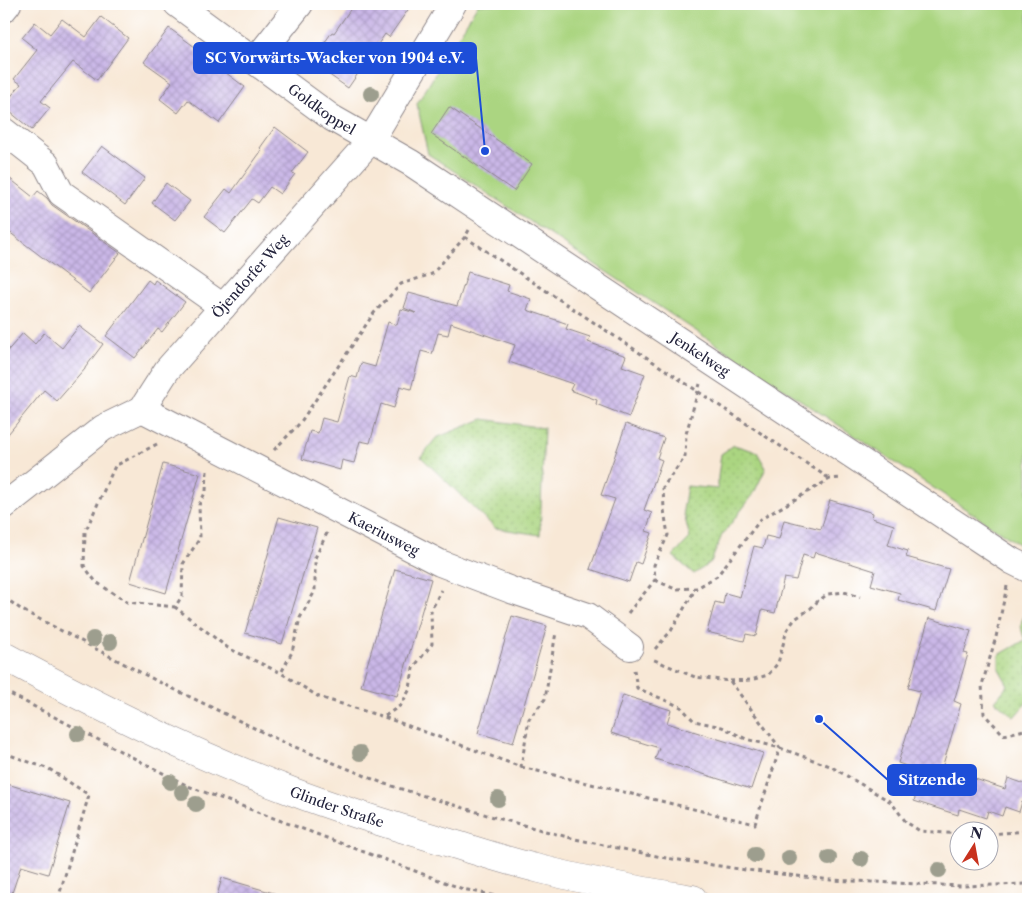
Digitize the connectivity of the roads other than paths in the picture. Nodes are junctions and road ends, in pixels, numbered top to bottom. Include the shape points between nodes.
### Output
1 (8, 4) edge
2 (177, 4) edge
3 (300, 4) edge
4 (453, 4) edge
5 (4, 9) edge
6 (255, 61) junction
7 (4, 131) edge
8 (372, 140) junction
9 (223, 307) junction
10 (142, 409) junction
11 (4, 506) edge
12 (1020, 565) edge
13 (629, 646) road end
14 (4, 656) edge
15 (693, 899) edge

1 - 5 street
2 - 6 street, Goldkoppel
3 - 6 street
4 - 8 street, Öjendorfer Weg
6 - 8 street, Goldkoppel via 332,118
7 - 9 street via 46,164 61,193
8 - 9 street, Öjendorfer Weg
8 - 12 street, Jenkelweg
9 - 10 street, Öjendorfer Weg via 167,370
10 - 11 street via 103,428
10 - 13 street, Kaeriusweg via 440,563 588,616
14 - 15 main road, Glinder Straße via 168,739 291,791 540,869

